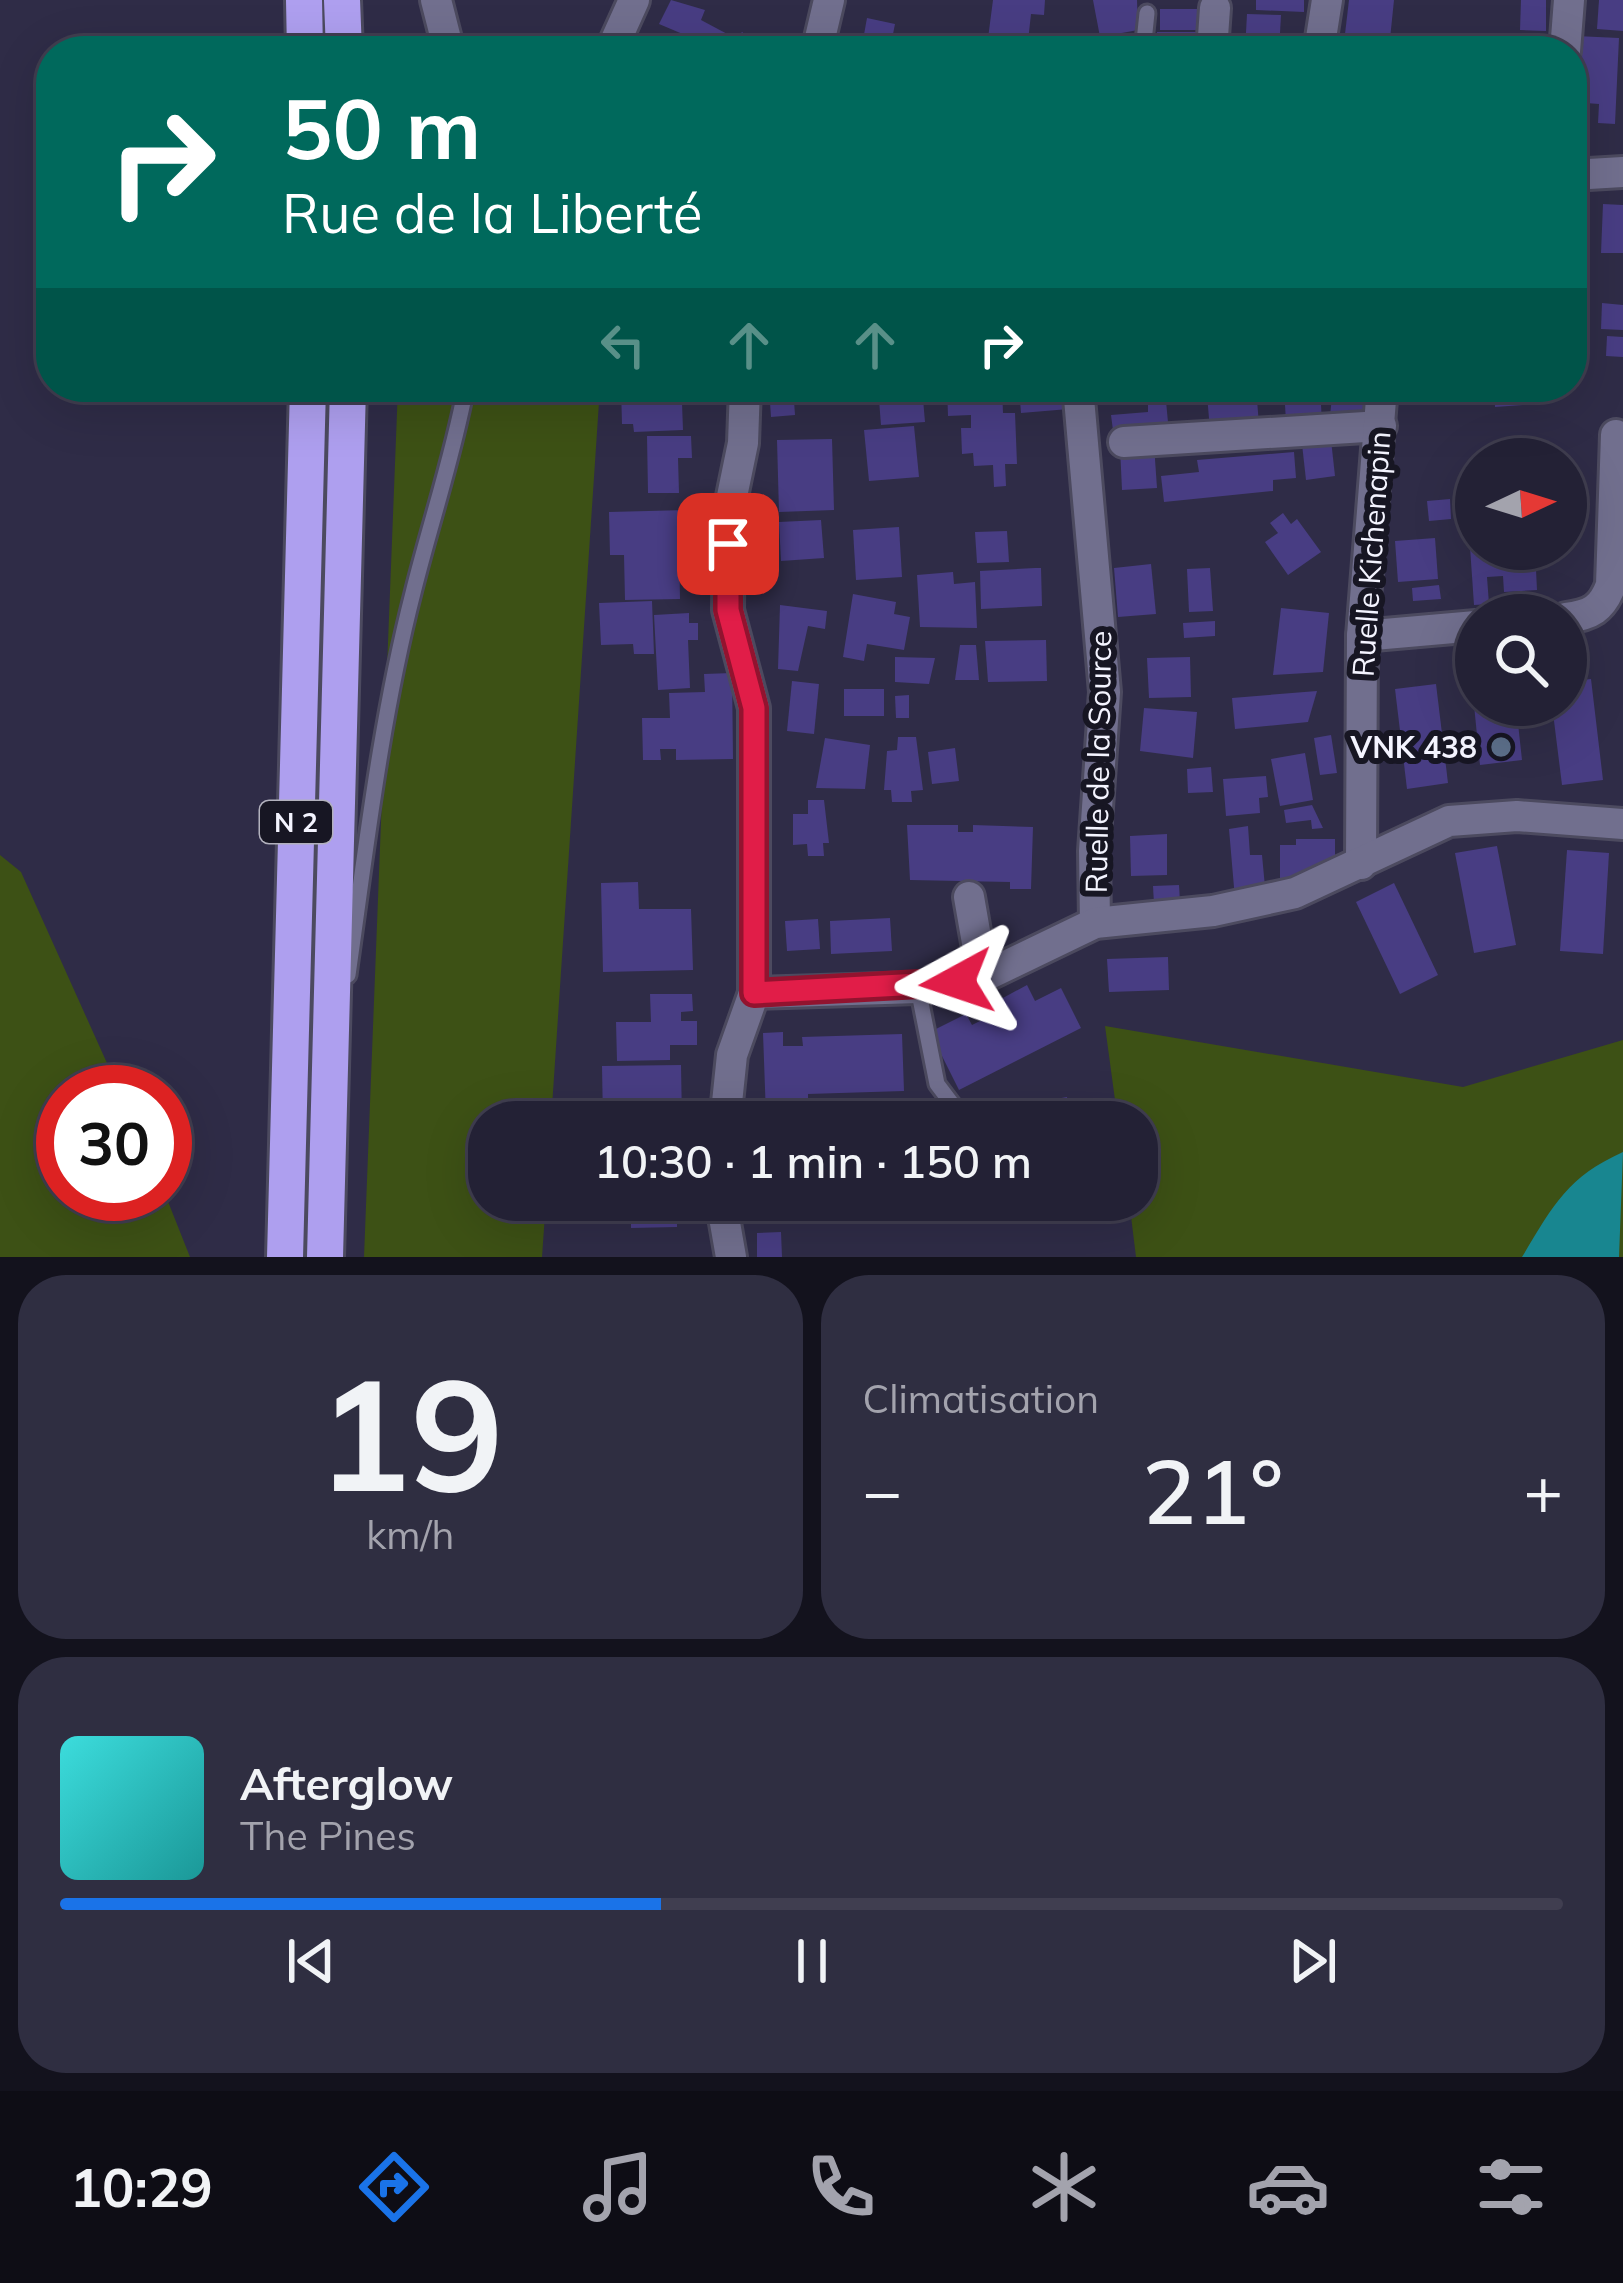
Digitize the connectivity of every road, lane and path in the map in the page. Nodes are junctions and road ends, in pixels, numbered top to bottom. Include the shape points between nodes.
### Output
1 (304, 0) edge
2 (342, 0) edge
3 (436, 0) edge
4 (634, 0) edge
5 (829, 0) edge
6 (1327, 0) edge
7 (1569, 0) edge
8 (1215, 8) dead end
9 (1147, 13) dead end
10 (305, 36) edge
11 (343, 36) edge
12 (445, 36) edge
13 (618, 36) edge
14 (821, 36) edge
15 (1145, 36) edge
16 (1213, 36) edge
17 (1321, 36) edge
18 (1566, 36) edge
19 (1623, 172) edge
20 (1587, 174) edge
21 (308, 402) edge
22 (348, 402) edge
23 (463, 402) edge
24 (744, 402) edge
25 (1079, 402) edge
26 (1382, 402) edge
27 (1381, 426) junction
28 (1616, 435) dead end
29 (1124, 442) dead end
30 (1587, 616) edge
31 (1455, 628) edge
32 (1362, 636) junction
33 (1623, 824) edge
34 (1361, 865) junction
35 (969, 897) dead end
36 (1096, 923) junction
37 (983, 976) junction
38 (917, 988) junction
39 (754, 993) junction
40 (727, 1101) edge
41 (949, 1101) edge
42 (331, 1103) junction
43 (725, 1221) edge
44 (285, 1257) edge
45 (325, 1257) edge
46 (731, 1257) edge

1 - 10 highway
2 - 11 highway
3 - 12 street
4 - 13 street
5 - 14 street
6 - 17 street
7 - 18 street
8 - 16 street
9 - 15 lane
19 - 20 street
21 - 44 highway, N 2
22 - 42 highway, N 2
23 - 42 lane via 384,734
24 - 39 street via 729,512 728,610 754,708
25 - 36 street, Ruelle de la Source via 1105,692
26 - 27 street, Ruelle Kichenapin
27 - 29 street
27 - 32 street, Ruelle Kichenapin
28 - 30 street via 1611,585 1604,604
31 - 32 street
32 - 34 street, Ruelle Kichenapin
33 - 34 street via 1517,816 1449,821
34 - 36 street via 1253,904
35 - 37 street
36 - 37 street
37 - 38 street
38 - 39 street
38 - 41 lane via 937,1084
39 - 40 street via 732,1055
42 - 45 highway, N 2
43 - 46 street

